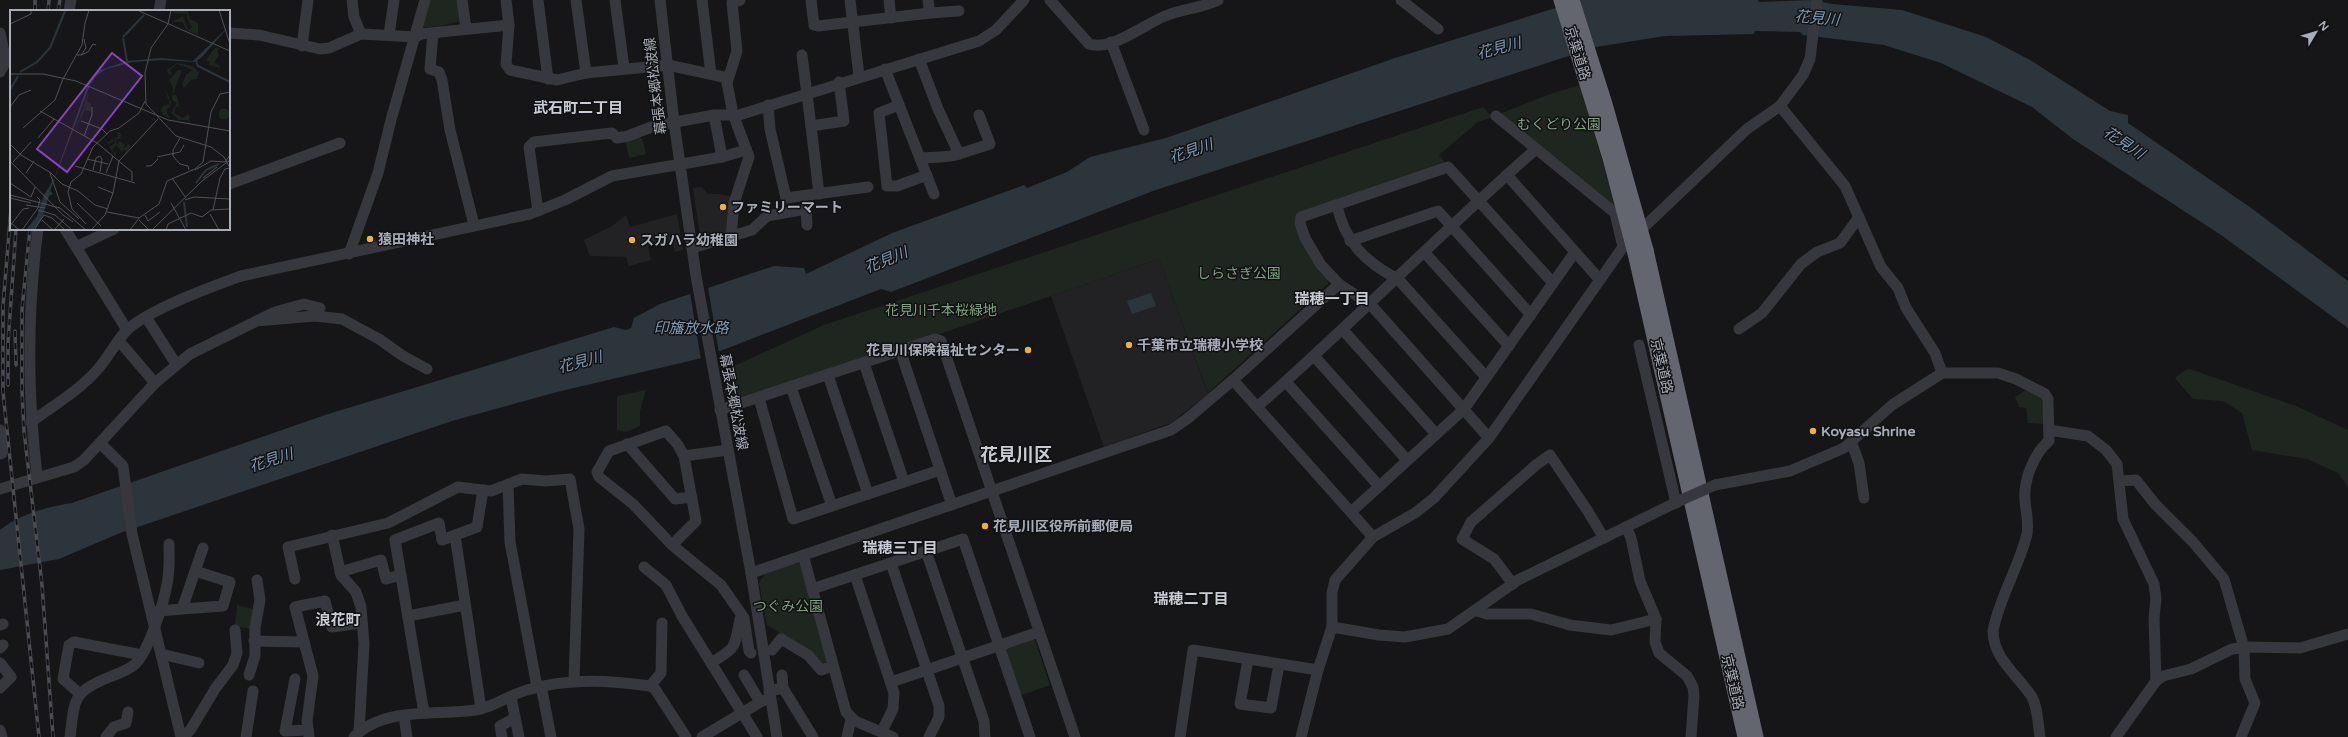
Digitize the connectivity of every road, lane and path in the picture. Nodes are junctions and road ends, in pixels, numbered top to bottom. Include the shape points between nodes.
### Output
1 (71, 0) edge
2 (161, 0) edge
3 (308, 0) edge
4 (352, 0) edge
5 (394, 0) edge
6 (425, 0) edge
7 (462, 0) edge
8 (506, 0) edge
9 (538, 0) edge
10 (576, 0) edge
11 (615, 0) edge
12 (660, 0) edge
13 (702, 0) edge
14 (740, 0) edge
15 (811, 0) edge
16 (850, 0) edge
17 (889, 0) edge
18 (928, 0) edge
19 (1024, 0) edge
20 (1050, 0) edge
21 (1218, 0) edge
22 (1401, 0) edge
23 (1561, 0) edge
24 (1572, 0) edge
25 (1817, 0) edge
26 (954, 9) dead end
27 (69, 10) edge
28 (159, 10) edge
29 (930, 13) junction
30 (891, 18) junction
31 (852, 22) junction
32 (509, 25) junction
33 (466, 28) junction
34 (1438, 29) dead end
35 (433, 32) junction
36 (0, 33) edge
37 (230, 33) edge
38 (361, 34) junction
39 (389, 35) junction
40 (416, 37) junction
41 (1111, 42) junction
42 (302, 46) junction
43 (799, 54) dead end
44 (919, 59) junction
45 (668, 65) junction
46 (624, 68) junction
47 (885, 69) junction
48 (0, 72) edge
49 (586, 73) junction
50 (711, 74) junction
51 (859, 76) junction
52 (728, 78) junction
53 (548, 79) junction
54 (839, 82) junction
55 (806, 92) junction
56 (768, 105) junction
57 (899, 105) junction
58 (1780, 106) junction
59 (733, 114) junction
60 (714, 115) junction
61 (979, 115) dead end
62 (1496, 116) dead end
63 (674, 122) junction
64 (811, 126) junction
65 (1144, 130) dead end
66 (340, 143) dead end
67 (1536, 149) junction
68 (746, 150) junction
69 (959, 154) junction
70 (722, 157) junction
71 (920, 158) junction
72 (680, 163) junction
73 (927, 175) junction
74 (1507, 175) junction
75 (230, 184) edge
76 (868, 187) dead end
77 (819, 194) junction
78 (934, 194) dead end
79 (786, 198) junction
80 (1479, 200) junction
81 (1337, 205) junction
82 (538, 211) junction
83 (794, 211) junction
84 (1859, 217) junction
85 (474, 225) junction
86 (807, 225) dead end
87 (1452, 226) junction
88 (38, 230) edge
89 (66, 230) edge
90 (112, 230) edge
91 (731, 237) junction
92 (1350, 241) junction
93 (76, 247) junction
94 (692, 248) junction
95 (1635, 250) junction
96 (1575, 252) junction
97 (1425, 253) junction
98 (349, 254) junction
99 (1398, 279) junction
100 (1600, 280) junction
101 (1339, 284) junction
102 (1553, 284) junction
103 (1371, 304) junction
104 (1531, 315) junction
105 (146, 317) junction
106 (1739, 329) dead end
107 (127, 330) junction
108 (1343, 330) junction
109 (119, 341) junction
110 (1639, 345) dead end
111 (1509, 346) junction
112 (900, 350) junction
113 (1314, 356) junction
114 (864, 363) junction
115 (176, 364) junction
116 (427, 369) dead end
117 (1942, 373) junction
118 (828, 375) junction
119 (1486, 377) junction
120 (1233, 380) junction
121 (1286, 382) junction
122 (155, 383) junction
123 (791, 387) junction
124 (760, 398) junction
125 (1257, 406) junction
126 (1464, 409) junction
127 (720, 410) junction
128 (31, 422) junction
129 (0, 430) edge
130 (2049, 430) junction
131 (1436, 434) junction
132 (1489, 438) junction
133 (100, 443) junction
134 (627, 444) junction
135 (1852, 444) junction
136 (728, 450) junction
137 (0, 454) edge
138 (684, 456) junction
139 (1407, 460) junction
140 (940, 470) junction
141 (36, 475) dead end
142 (2120, 481) junction
143 (904, 482) junction
144 (508, 484) junction
145 (1379, 486) junction
146 (0, 488) edge
147 (483, 490) junction
148 (992, 492) junction
149 (868, 494) junction
150 (692, 497) junction
151 (1864, 498) dead end
152 (1677, 502) junction
153 (952, 505) junction
154 (832, 506) junction
155 (1351, 512) junction
156 (1626, 527) junction
157 (332, 535) junction
158 (455, 535) junction
159 (1373, 537) junction
160 (1604, 538) junction
161 (169, 544) dead end
162 (672, 545) junction
163 (204, 548) dead end
164 (926, 551) junction
165 (803, 555) junction
166 (891, 563) junction
167 (644, 566) dead end
168 (195, 571) junction
169 (340, 572) junction
170 (751, 573) junction
171 (401, 575) junction
172 (855, 575) junction
173 (295, 579) dead end
174 (257, 580) dead end
175 (1513, 584) junction
176 (812, 589) junction
177 (465, 605) junction
178 (182, 609) junction
179 (160, 611) junction
180 (1477, 611) junction
181 (741, 615) junction
182 (408, 616) junction
183 (1656, 619) junction
184 (362, 623) junction
185 (662, 623) dead end
186 (1332, 627) junction
187 (153, 628) junction
188 (235, 630) dead end
189 (1039, 632) junction
190 (2348, 634) edge
191 (254, 641) junction
192 (303, 642) junction
193 (998, 645) junction
194 (2244, 648) junction
195 (772, 650) dead end
196 (751, 653) dead end
197 (161, 654) junction
198 (142, 655) junction
199 (963, 657) junction
200 (1248, 660) junction
201 (0, 663) edge
202 (199, 663) dead end
203 (711, 663) junction
204 (1279, 665) junction
205 (833, 666) junction
206 (928, 670) junction
207 (1318, 670) junction
208 (249, 675) dead end
209 (744, 675) dead end
210 (782, 676) dead end
211 (295, 679) dead end
212 (574, 681) junction
213 (2156, 681) junction
214 (891, 682) junction
215 (650, 686) junction
216 (539, 687) junction
217 (0, 688) edge
218 (783, 688) junction
219 (253, 691) dead end
220 (80, 694) junction
221 (770, 694) junction
222 (511, 697) junction
223 (760, 702) junction
224 (481, 709) junction
225 (128, 712) dead end
226 (424, 713) junction
227 (742, 713) junction
228 (404, 716) junction
229 (851, 719) junction
230 (517, 728) edge
231 (0, 730) edge
232 (882, 731) junction
233 (308, 734) edge
234 (356, 734) edge
235 (2, 737) edge
236 (70, 737) edge
237 (106, 737) edge
238 (182, 737) edge
239 (246, 737) edge
240 (407, 737) edge
241 (502, 737) edge
242 (550, 737) edge
243 (686, 737) edge
244 (702, 737) edge
245 (757, 737) edge
246 (777, 737) edge
247 (813, 737) edge
248 (847, 737) edge
249 (894, 737) edge
250 (929, 737) edge
251 (985, 737) edge
252 (1030, 737) edge
253 (1075, 737) edge
254 (1180, 737) edge
255 (1301, 737) edge
256 (1690, 737) edge
257 (1745, 737) edge
258 (1756, 737) edge
259 (2040, 737) edge
260 (2116, 737) edge
261 (2241, 737) edge

1 - 27 street
2 - 28 street
3 - 42 street
4 - 38 street via 354,17
5 - 39 street
6 - 40 street
7 - 33 street
8 - 32 street
9 - 53 street
10 - 49 street
11 - 46 street
12 - 45 street, 幕張本郷松波線
13 - 50 street
14 - 52 street via 732,3 737,51
15 - 31 street via 814,25
16 - 31 street
17 - 30 street
18 - 29 street
19 - 44 street via 988,36
20 - 41 street via 1089,44 1096,46
21 - 41 street via 1163,17
22 - 34 street
23 - 95 highway, 京葉道路, bridge via 1604,136
24 - 95 highway, 京葉道路, bridge via 1607,111
25 - 58 street via 1810,59
26 - 29 street
29 - 30 street
30 - 31 street
31 - 51 street
32 - 33 street
32 - 53 street via 507,68
33 - 35 street
35 - 40 street
35 - 85 street via 430,69 439,72 442,80 450,130
36 - 48 street via 6,61
37 - 42 street via 259,35
38 - 39 street
38 - 42 street via 329,48
39 - 40 street
40 - 98 street via 378,174
41 - 65 street
43 - 55 street
44 - 47 street
44 - 69 street
45 - 46 street
45 - 50 street
45 - 63 street, 幕張本郷松波線
46 - 49 street
47 - 51 street
47 - 57 street
49 - 53 street via 562,80
50 - 52 street
51 - 54 street
52 - 59 street
54 - 55 street
54 - 64 street via 844,121
55 - 56 street
55 - 64 street
56 - 59 street via 738,115
56 - 79 street via 770,129
57 - 71 street
57 - 73 street via 879,113 887,186 897,186
58 - 84 street via 1846,186
58 - 95 street via 1747,129
59 - 60 street
59 - 68 street
60 - 63 street
60 - 70 street
61 - 69 street via 990,144 969,153
62 - 67 street
63 - 72 street, 幕張本郷松波線
63 - 82 street via 617,138 612,133 534,142 529,147
64 - 77 street
66 - 75 street
67 - 74 street
67 - 95 street via 1615,213
68 - 70 street
68 - 91 street via 749,157 734,203
69 - 71 street via 946,158
70 - 72 street
71 - 73 street
72 - 82 street via 612,176
72 - 94 street, 幕張本郷松波線
73 - 78 street
74 - 80 street
74 - 96 street
76 - 77 street
77 - 79 street
79 - 83 street
80 - 81 street via 1448,167
80 - 87 street
80 - 102 street
81 - 92 street via 1339,217
81 - 101 street via 1302,217 1300,223 1313,253
82 - 85 street
83 - 86 street via 806,209
83 - 91 street via 767,216 752,230
84 - 106 street via 1840,243 1817,252 1801,264 1762,313
84 - 117 street via 1881,267 1898,288 1906,308 1935,353
85 - 98 street
87 - 92 street via 1438,211
87 - 97 street
87 - 104 street
88 - 128 street via 29,311
89 - 93 street
90 - 93 street
91 - 94 street
92 - 99 street via 1367,260
93 - 107 street
94 - 127 street, 幕張本郷松波線
95 - 100 street
95 - 257 highway, 京葉道路
95 - 258 highway, 京葉道路
96 - 100 street
96 - 102 street
97 - 99 street
97 - 111 street
98 - 105 street via 241,276
99 - 103 street
99 - 119 street
100 - 132 street
101 - 103 street
101 - 120 street
102 - 104 street
103 - 108 street
103 - 126 street
104 - 111 street
105 - 107 street
105 - 115 street
107 - 109 street
108 - 113 street
108 - 131 street
109 - 122 street
109 - 128 street via 87,382
110 - 152 street
111 - 119 street
112 - 114 street
112 - 140 street
112 - 148 street via 935,339 942,344
113 - 121 street
113 - 139 street
114 - 118 street
114 - 143 street
115 - 116 street via 190,354 256,320 304,304 320,308 315,316 342,319
115 - 122 street
117 - 130 street via 1998,373 2045,394 2048,399
117 - 135 street via 1892,405
118 - 123 street
118 - 149 street
119 - 126 street
120 - 125 street
120 - 148 street via 1187,420 1171,430
121 - 125 street
121 - 145 street
122 - 133 street
123 - 124 street
123 - 154 street
124 - 127 street
124 - 154 street via 793,519
125 - 155 street
126 - 131 street
126 - 132 street
127 - 136 street, 幕張本郷松波線
128 - 141 street
129 - 137 street
130 - 142 street via 2088,436 2106,450 2117,464
130 - 259 street via 2049,441 2041,447 2030,469 2024,500 2028,514 2026,535 1993,631 1993,638 2004,664 2032,698
131 - 139 street
132 - 159 street via 1434,498 1415,513
133 - 146 street via 74,467
133 - 187 street via 121,463 126,477 132,534
134 - 138 street via 666,431
134 - 150 street via 675,499
134 - 162 street via 608,451 597,472 599,477 633,504
135 - 151 street via 1859,463
135 - 152 street, bridge via 1790,471 1715,485
136 - 138 street
136 - 170 street, 幕張本郷松波線
138 - 150 street
139 - 145 street
140 - 143 street
140 - 153 street
142 - 194 street via 2136,480 2224,579
142 - 213 street via 2123,519 2154,584
143 - 149 street
144 - 147 street via 491,491
144 - 212 street via 522,479 570,479 579,529
144 - 216 street via 510,542
145 - 155 street
147 - 157 street via 458,487 388,523
147 - 158 street via 477,527
148 - 153 street
148 - 189 street
149 - 154 street
150 - 162 street via 696,521
152 - 156 street
153 - 165 street
155 - 159 street
156 - 160 street
156 - 183 street via 1631,538 1640,581
157 - 169 street
157 - 173 street via 288,547
158 - 171 street via 442,540 439,523 395,540
158 - 177 street
159 - 186 street via 1335,580 1332,593
160 - 175 street
160 - 175 street via 1550,455 1471,522 1462,539 1494,559
161 - 179 street via 168,583
162 - 181 street via 721,585
163 - 168 street
164 - 166 street
164 - 193 street via 963,539
164 - 199 street
165 - 170 street
165 - 176 street
166 - 172 street
166 - 206 street
167 - 203 street via 666,585
168 - 178 street
168 - 178 street via 230,582 223,606
169 - 171 street via 381,560 386,579
169 - 184 street via 359,598
170 - 221 street, 幕張本郷松波線
171 - 182 street
172 - 176 street
172 - 214 street
174 - 191 street via 260,600
175 - 180 street
176 - 205 street
177 - 182 street
177 - 224 street
178 - 179 street
179 - 187 street
180 - 183 street via 1487,614 1531,614 1570,625 1611,630
180 - 186 street via 1448,629 1405,637
181 - 196 street via 744,618
181 - 203 street via 738,639 733,649
182 - 226 street
183 - 256 street via 1654,637 1659,653 1687,676 1693,688
184 - 192 street via 332,627 325,601 295,607
184 - 234 street via 364,644
185 - 215 street via 661,673
186 - 207 street
187 - 197 street
187 - 198 street
188 - 238 street via 237,654 233,666 215,689 192,729
189 - 193 street
189 - 253 street
190 - 194 street via 2300,648
191 - 192 street
191 - 208 street via 255,656
192 - 233 street via 313,676
193 - 199 street
193 - 252 street
194 - 213 street via 2232,649 2191,669 2163,676
194 - 261 street via 2245,679 2255,703
195 - 205 street via 781,639 808,655 821,670
197 - 202 street
197 - 238 street
198 - 220 street via 127,670 91,684
198 - 220 street via 74,642 69,645 63,679
199 - 206 street
199 - 251 street via 984,721
200 - 204 street
200 - 204 street via 1240,704 1271,708
200 - 254 street via 1193,650
201 - 217 street via 11,677
203 - 227 street
204 - 207 street
205 - 229 street via 846,712
206 - 214 street
206 - 250 street via 939,706 939,717
207 - 255 street
209 - 223 street
210 - 218 street
211 - 233 street via 285,731
212 - 215 street
212 - 216 street
213 - 260 street
214 - 232 street via 895,700
215 - 243 street via 655,689
216 - 222 street
216 - 242 street
218 - 221 street
218 - 247 street
219 - 239 street
220 - 236 street via 74,707
221 - 223 street
221 - 246 street, 幕張本郷松波線
222 - 224 street
222 - 230 street
223 - 227 street
224 - 226 street
225 - 237 street via 126,723 114,727
226 - 228 street
227 - 244 street
227 - 245 street
228 - 234 street via 376,722
228 - 240 street
229 - 232 street
229 - 248 street
230 - 241 street via 500,726
231 - 235 street
232 - 249 street

